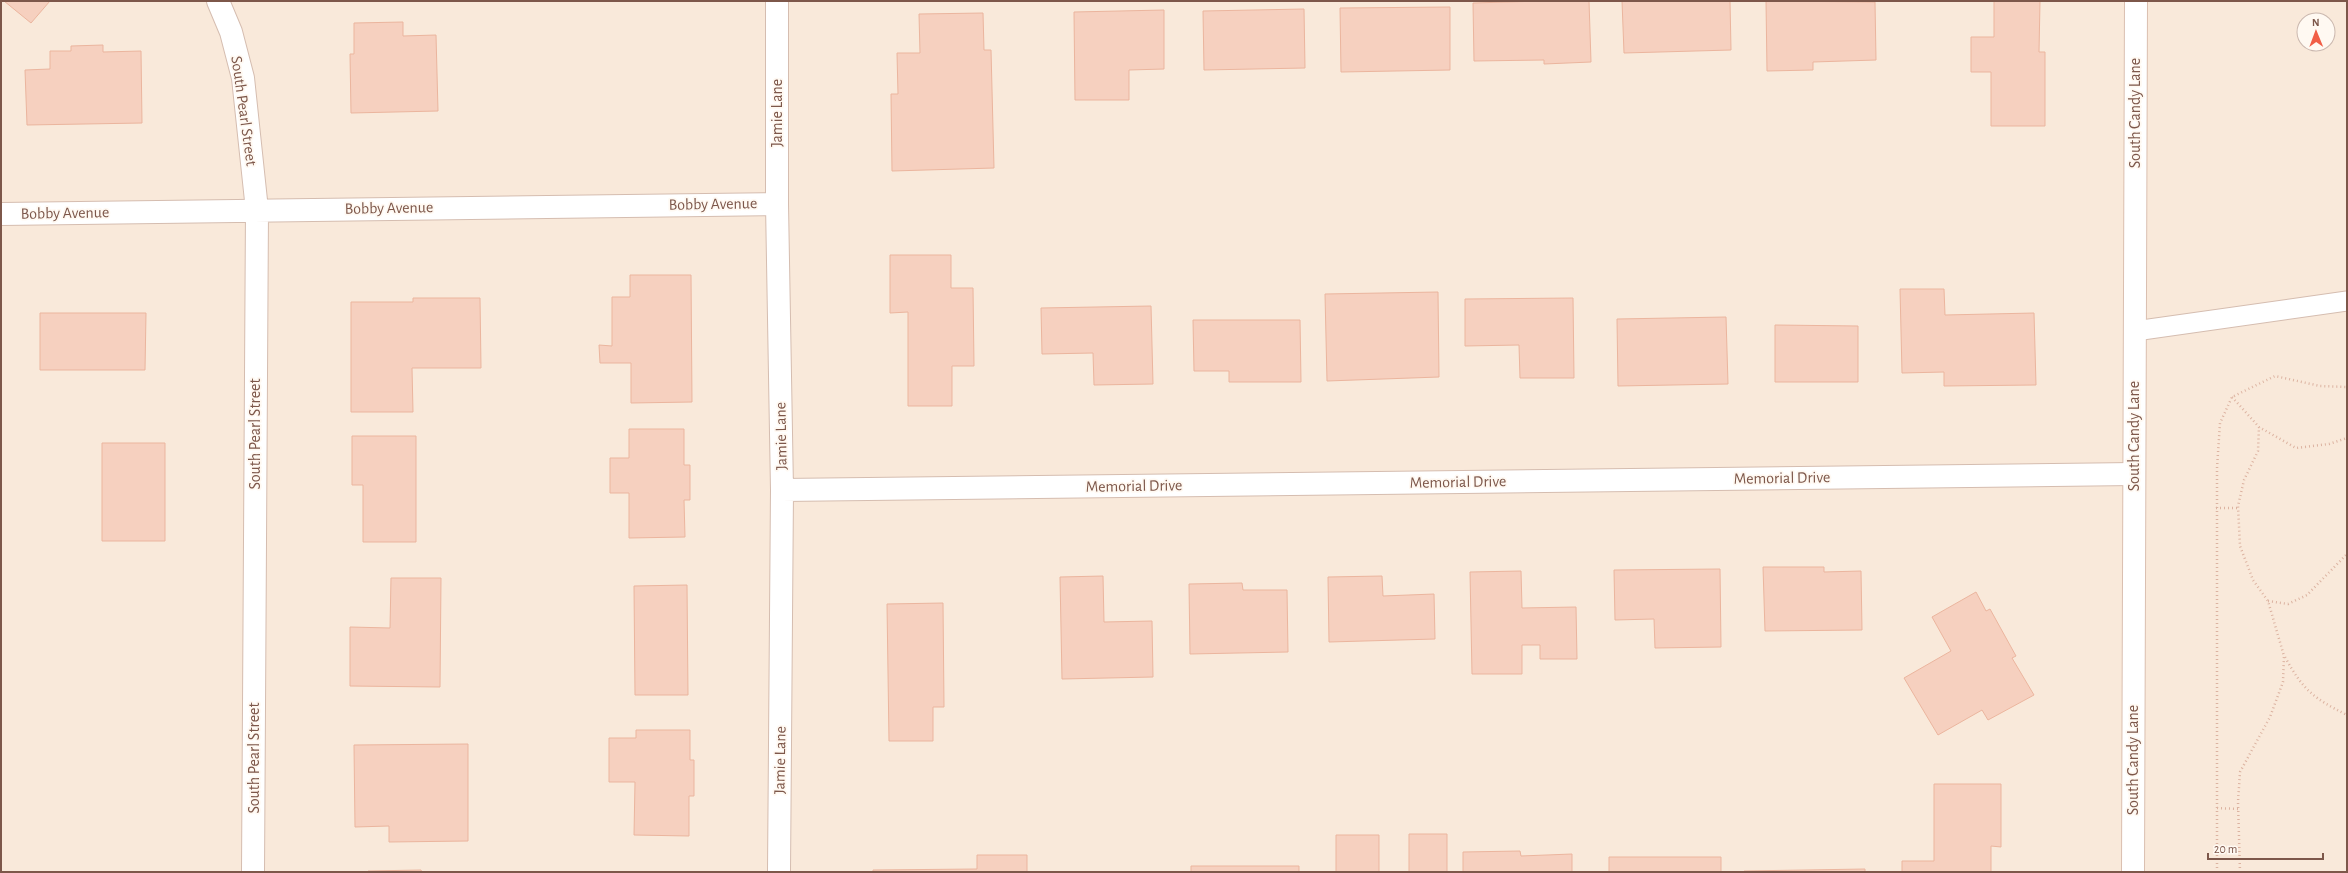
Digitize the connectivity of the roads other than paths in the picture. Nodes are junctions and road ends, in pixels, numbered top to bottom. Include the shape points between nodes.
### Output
1 (218, 1) edge
2 (777, 1) edge
3 (2136, 1) edge
4 (777, 204) junction
5 (257, 210) junction
6 (1, 214) edge
7 (2347, 301) edge
8 (2135, 331) junction
9 (2134, 474) junction
10 (782, 490) junction
11 (253, 872) edge
12 (779, 872) edge
13 (2133, 872) edge

1 - 5 street, South Pearl Street via 231,32 243,78
2 - 4 street, Jamie Lane
3 - 8 street, South Candy Lane
4 - 5 street, Bobby Avenue
4 - 10 street, Jamie Lane
5 - 6 street, Bobby Avenue
5 - 11 street, South Pearl Street
7 - 8 lane
8 - 9 street, South Candy Lane
9 - 10 street, Memorial Drive
9 - 13 street, South Candy Lane
10 - 12 street, Jamie Lane

